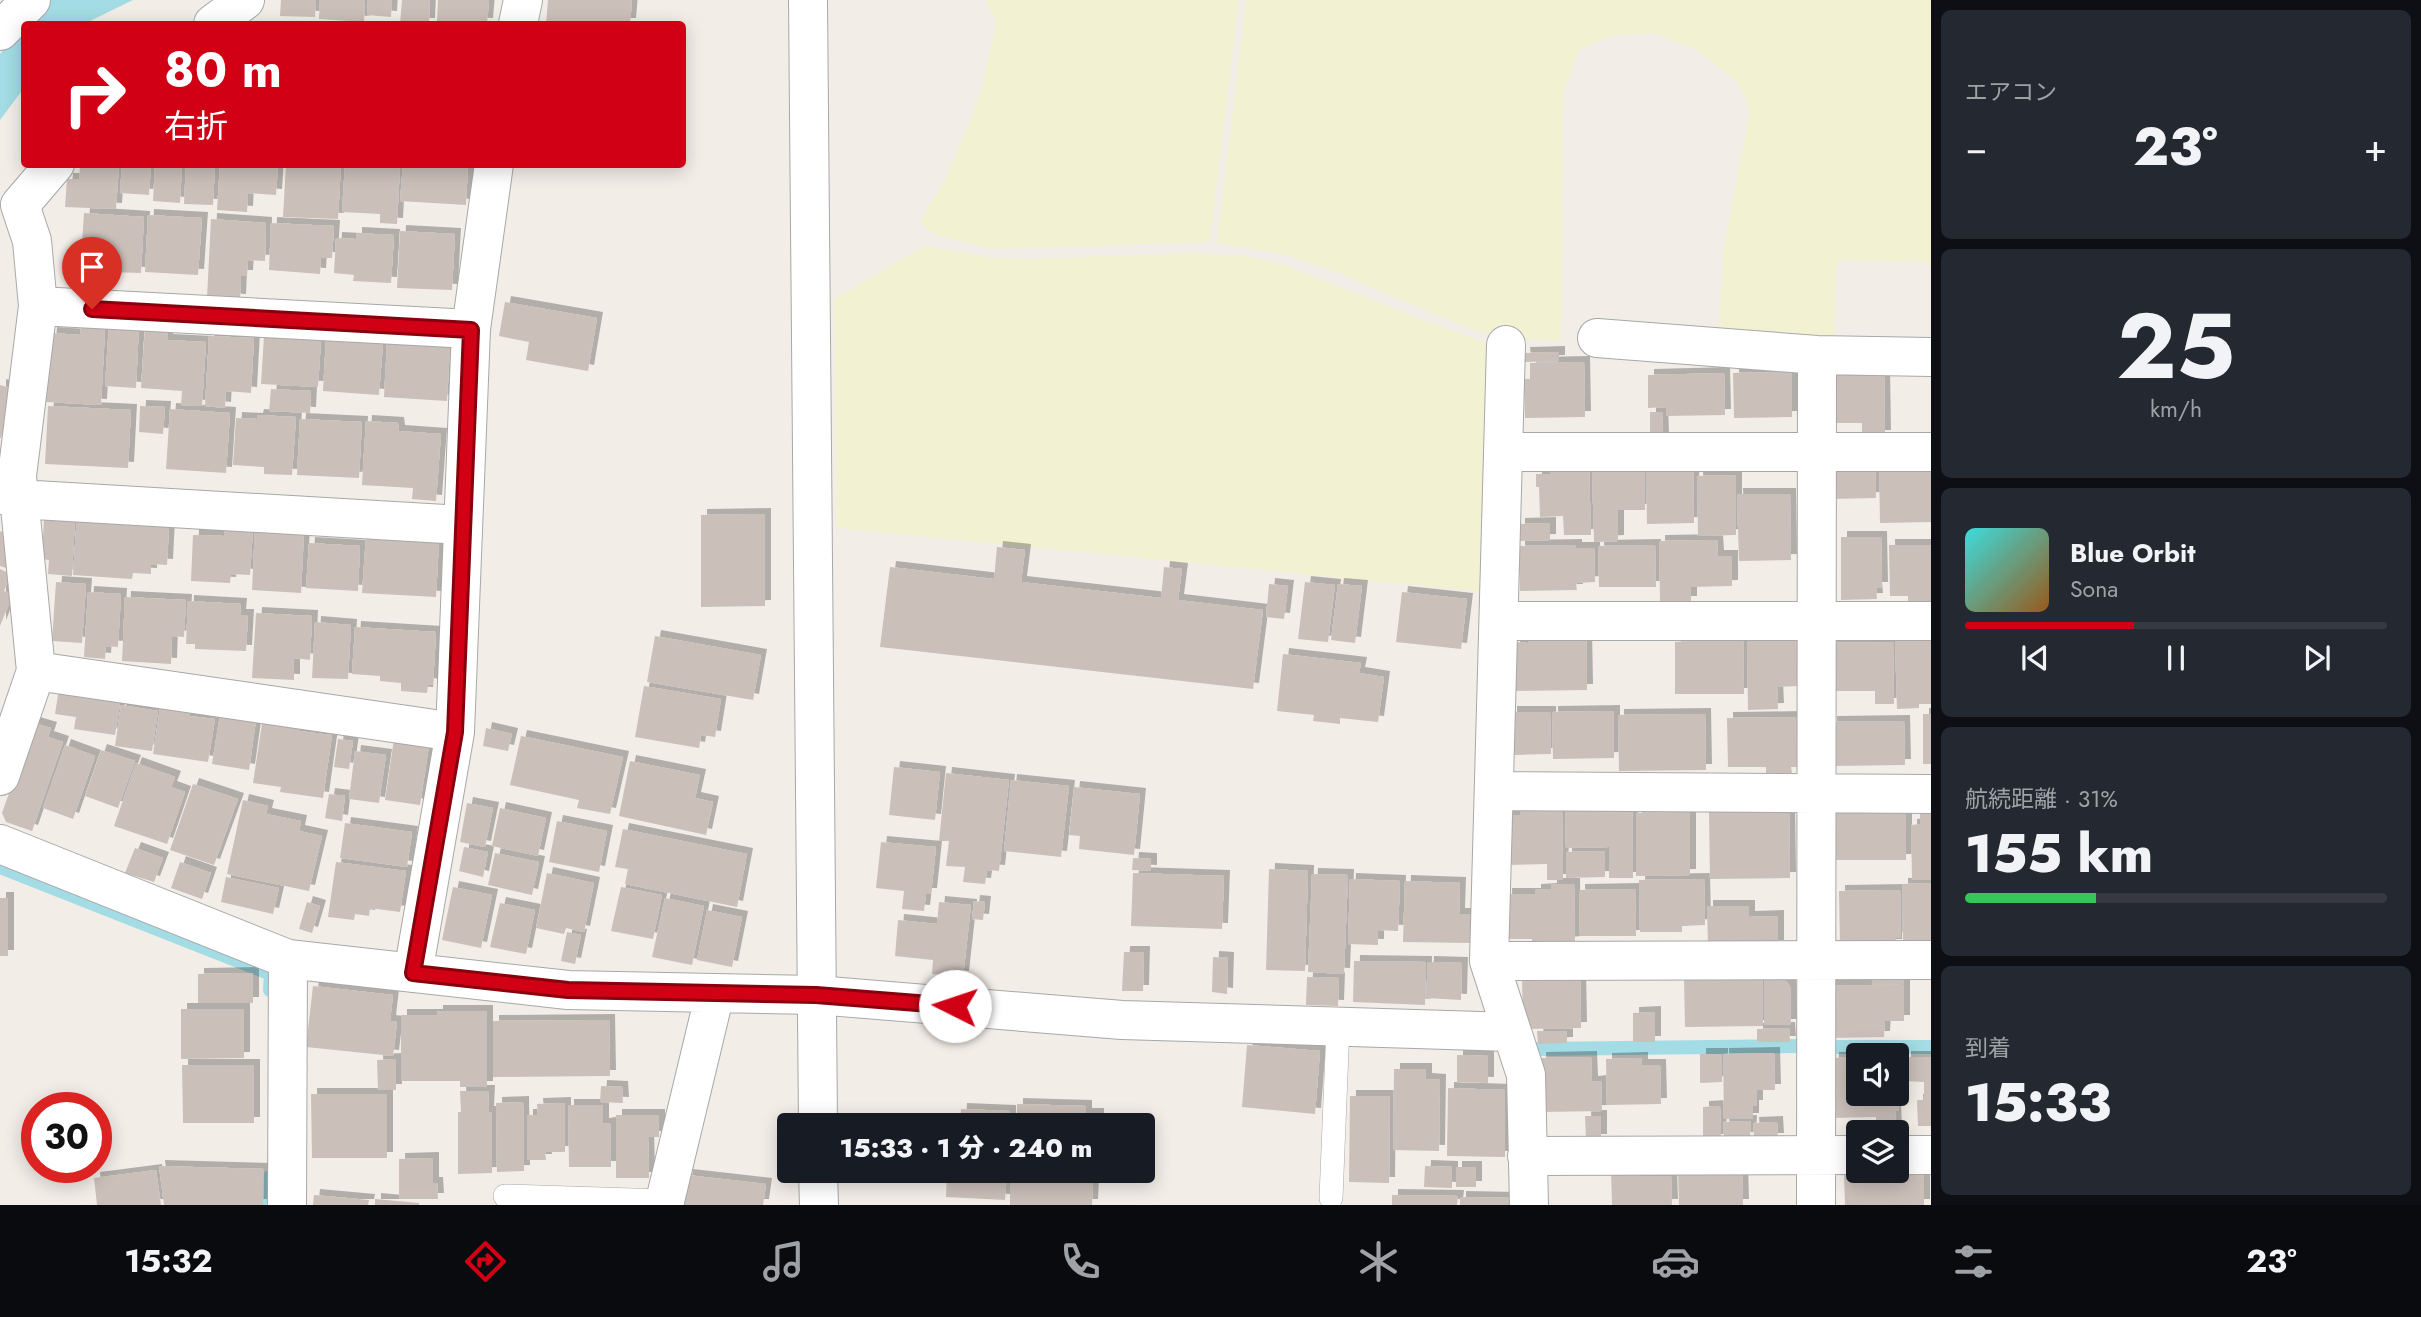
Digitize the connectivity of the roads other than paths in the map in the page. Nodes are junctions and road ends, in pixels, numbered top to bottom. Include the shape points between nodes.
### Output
1 (31, 0) edge
2 (245, 0) edge
3 (523, 0) edge
4 (808, 0) edge
5 (217, 21) edge
6 (520, 21) edge
7 (0, 31) edge
8 (52, 168) edge
9 (493, 168) edge
10 (38, 306) junction
11 (471, 330) junction
12 (1597, 338) dead end
13 (1506, 345) dead end
14 (1817, 355) junction
15 (1931, 357) edge
16 (1816, 452) junction
17 (1931, 452) edge
18 (1504, 453) junction
19 (9, 497) edge
20 (462, 525) junction
21 (1499, 621) junction
22 (1816, 621) junction
23 (1931, 621) edge
24 (36, 671) junction
25 (455, 732) junction
26 (0, 776) edge
27 (1494, 791) junction
28 (1816, 793) junction
29 (1931, 794) edge
30 (0, 844) edge
31 (288, 959) junction
32 (1816, 960) junction
33 (1931, 960) edge
34 (1489, 961) junction
35 (413, 973) junction
36 (715, 993) junction
37 (816, 995) junction
38 (1338, 1027) junction
39 (1512, 1032) junction
40 (818, 1113) edge
41 (1816, 1154) junction
42 (1846, 1155) edge
43 (1909, 1155) edge
44 (1931, 1155) edge
45 (1527, 1156) junction
46 (818, 1183) edge
47 (505, 1196) dead end
48 (1331, 1198) dead end
49 (664, 1203) edge
50 (287, 1205) edge
51 (819, 1205) edge
52 (1529, 1205) edge
53 (1816, 1205) edge

1 - 7 street
2 - 5 street
3 - 6 street
4 - 37 street
8 - 10 street via 20,205 32,241
9 - 11 street
10 - 11 street
10 - 19 street via 17,476
11 - 20 street
12 - 14 street
13 - 18 street
14 - 15 street
14 - 16 street
16 - 17 street
16 - 18 street
16 - 22 street
18 - 21 street
19 - 20 street
19 - 24 street
20 - 25 street
21 - 22 street
21 - 27 street
22 - 23 street
22 - 28 street
24 - 25 street
24 - 26 street
25 - 35 street
27 - 28 street
27 - 34 street
28 - 29 street
28 - 32 street
30 - 31 street
31 - 35 street
31 - 50 street
32 - 33 street
32 - 34 street
32 - 41 street
34 - 39 street
35 - 36 street via 568,990
36 - 37 street
36 - 49 street
37 - 38 street via 1122,1020
37 - 40 street
38 - 39 street
38 - 48 lane
39 - 45 street via 1526,1075
41 - 42 street
41 - 45 street
41 - 53 street
43 - 44 street
45 - 52 street
46 - 51 street
47 - 49 lane

